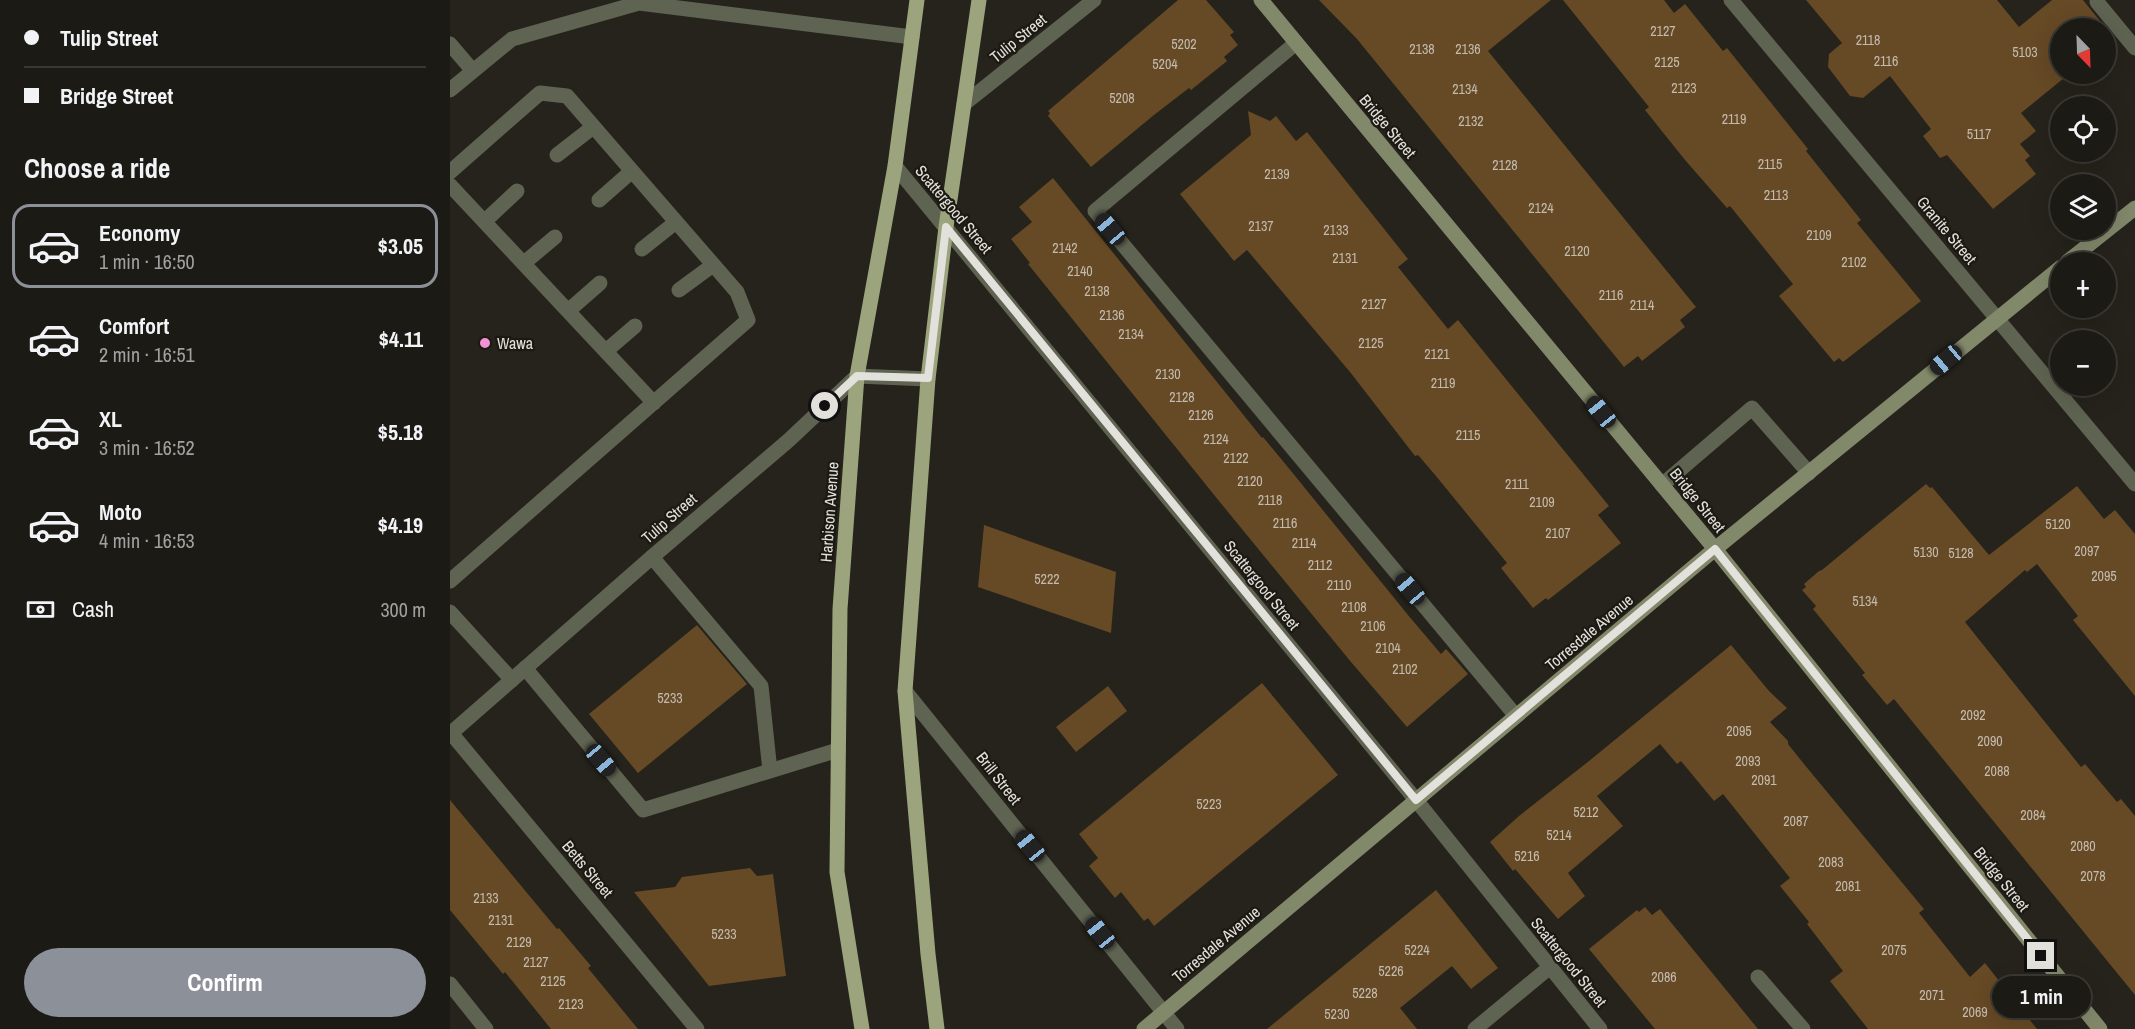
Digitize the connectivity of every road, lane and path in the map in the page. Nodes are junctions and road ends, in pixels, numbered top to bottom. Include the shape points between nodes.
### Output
1 (917, 0) edge
2 (979, 0) edge
3 (1094, 0) edge
4 (1261, 0) edge
5 (1731, 0) edge
6 (2097, 2) dead end
7 (912, 37) junction
8 (1296, 43) junction
9 (450, 44) edge
10 (2135, 48) edge
11 (473, 71) junction
12 (450, 90) edge
13 (964, 104) junction
14 (593, 127) junction
15 (557, 155) dead end
16 (895, 166) junction
17 (632, 171) junction
18 (450, 172) edge
19 (450, 184) edge
20 (517, 191) dead end
21 (599, 200) dead end
22 (2135, 208) edge
23 (485, 221) junction
24 (676, 222) junction
25 (946, 227) junction
26 (555, 237) dead end
27 (642, 249) dead end
28 (2080, 252) edge
29 (524, 263) junction
30 (713, 265) junction
31 (2050, 276) edge
32 (600, 283) dead end
33 (679, 290) dead end
34 (568, 311) junction
35 (1997, 318) junction
36 (635, 326) dead end
37 (606, 351) junction
38 (857, 376) junction
39 (928, 378) junction
40 (654, 403) junction
41 (1809, 473) junction
42 (2135, 484) edge
43 (1662, 485) junction
44 (1715, 549) junction
45 (652, 557) junction
46 (450, 581) edge
47 (450, 612) edge
48 (525, 669) junction
49 (512, 680) junction
50 (905, 691) junction
51 (1516, 716) junction
52 (451, 733) edge
53 (838, 750) junction
54 (770, 771) junction
55 (1416, 800) junction
56 (1550, 967) junction
57 (1758, 977) dead end
58 (450, 984) edge
59 (1163, 1012) junction
60 (486, 1029) edge
61 (697, 1029) edge
62 (862, 1029) edge
63 (937, 1029) edge
64 (1143, 1029) edge
65 (1177, 1029) edge
66 (1475, 1029) edge
67 (1600, 1029) edge
68 (1803, 1029) edge
69 (2100, 1029) edge

1 - 7 main road, Harbison Avenue
2 - 13 main road
3 - 13 street, Tulip Street
4 - 8 main road, Bridge Street
5 - 35 street, Granite Street
6 - 10 street
7 - 11 street via 639,3 512,39
7 - 16 main road, Harbison Avenue
8 - 43 main road, Bridge Street
8 - 51 street via 1095,211
9 - 11 street
11 - 12 street
13 - 25 main road
14 - 15 street
14 - 17 street
14 - 18 street via 567,96 540,93
16 - 25 street, Scattergood Street
16 - 38 main road, Harbison Avenue
17 - 21 street
17 - 24 street
19 - 23 street
20 - 23 street
22 - 28 main road
23 - 29 street
24 - 27 street
24 - 30 street
25 - 39 main road
25 - 55 street, Scattergood Street
26 - 29 street
29 - 34 street
30 - 33 street
30 - 40 street via 737,292 748,320
31 - 35 main road, Torresdale Avenue
32 - 34 street
34 - 37 street
35 - 41 main road, Torresdale Avenue
35 - 42 street, Granite Street
36 - 37 street
37 - 40 street
38 - 39 street
38 - 45 street, Tulip Street
38 - 53 main road, Harbison Avenue via 840,609
39 - 50 main road
40 - 46 street
41 - 43 street via 1752,408
41 - 44 main road, Torresdale Avenue
43 - 44 main road, Bridge Street
44 - 51 main road, Torresdale Avenue
44 - 69 main road, Bridge Street
45 - 48 street, Tulip Street
45 - 54 street via 761,686
47 - 49 street
48 - 49 street, Tulip Street
48 - 54 street via 643,810
49 - 52 street, Tulip Street
50 - 59 street, Brill Street
50 - 63 main road
51 - 55 main road, Torresdale Avenue
52 - 61 street, Betts Street
53 - 54 street
53 - 62 main road, Harbison Avenue via 837,872
55 - 56 street, Scattergood Street
55 - 59 main road, Torresdale Avenue
56 - 66 street
56 - 67 street, Scattergood Street
57 - 68 street
58 - 60 street
59 - 64 main road, Torresdale Avenue
59 - 65 street, Brill Street

